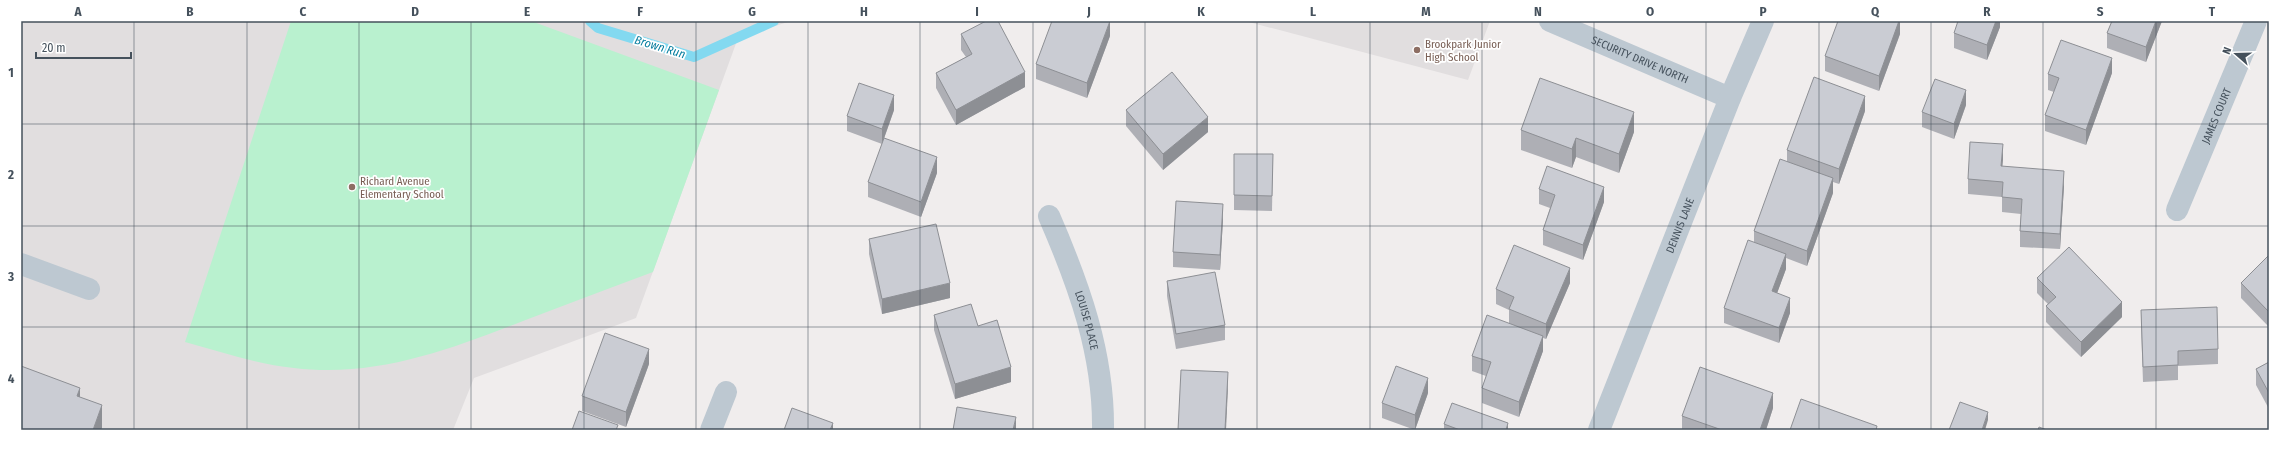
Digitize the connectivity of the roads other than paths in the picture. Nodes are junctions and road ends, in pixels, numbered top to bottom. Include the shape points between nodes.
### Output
1 (1550, 21) edge
2 (1763, 21) edge
3 (2256, 21) edge
4 (1730, 98) junction
5 (2177, 210) dead end
6 (1049, 216) dead end
7 (21, 264) edge
8 (88, 289) dead end
9 (726, 392) dead end
10 (711, 430) edge
11 (1103, 430) edge
12 (1599, 430) edge

1 - 4 street, SECURITY DRIVE NORTH
2 - 4 street, DENNIS LANE
3 - 5 street, JAMES COURT
4 - 12 street, DENNIS LANE
6 - 11 street, LOUISE PLACE via 1083,298 1097,362 1103,405
7 - 8 street
9 - 10 street

